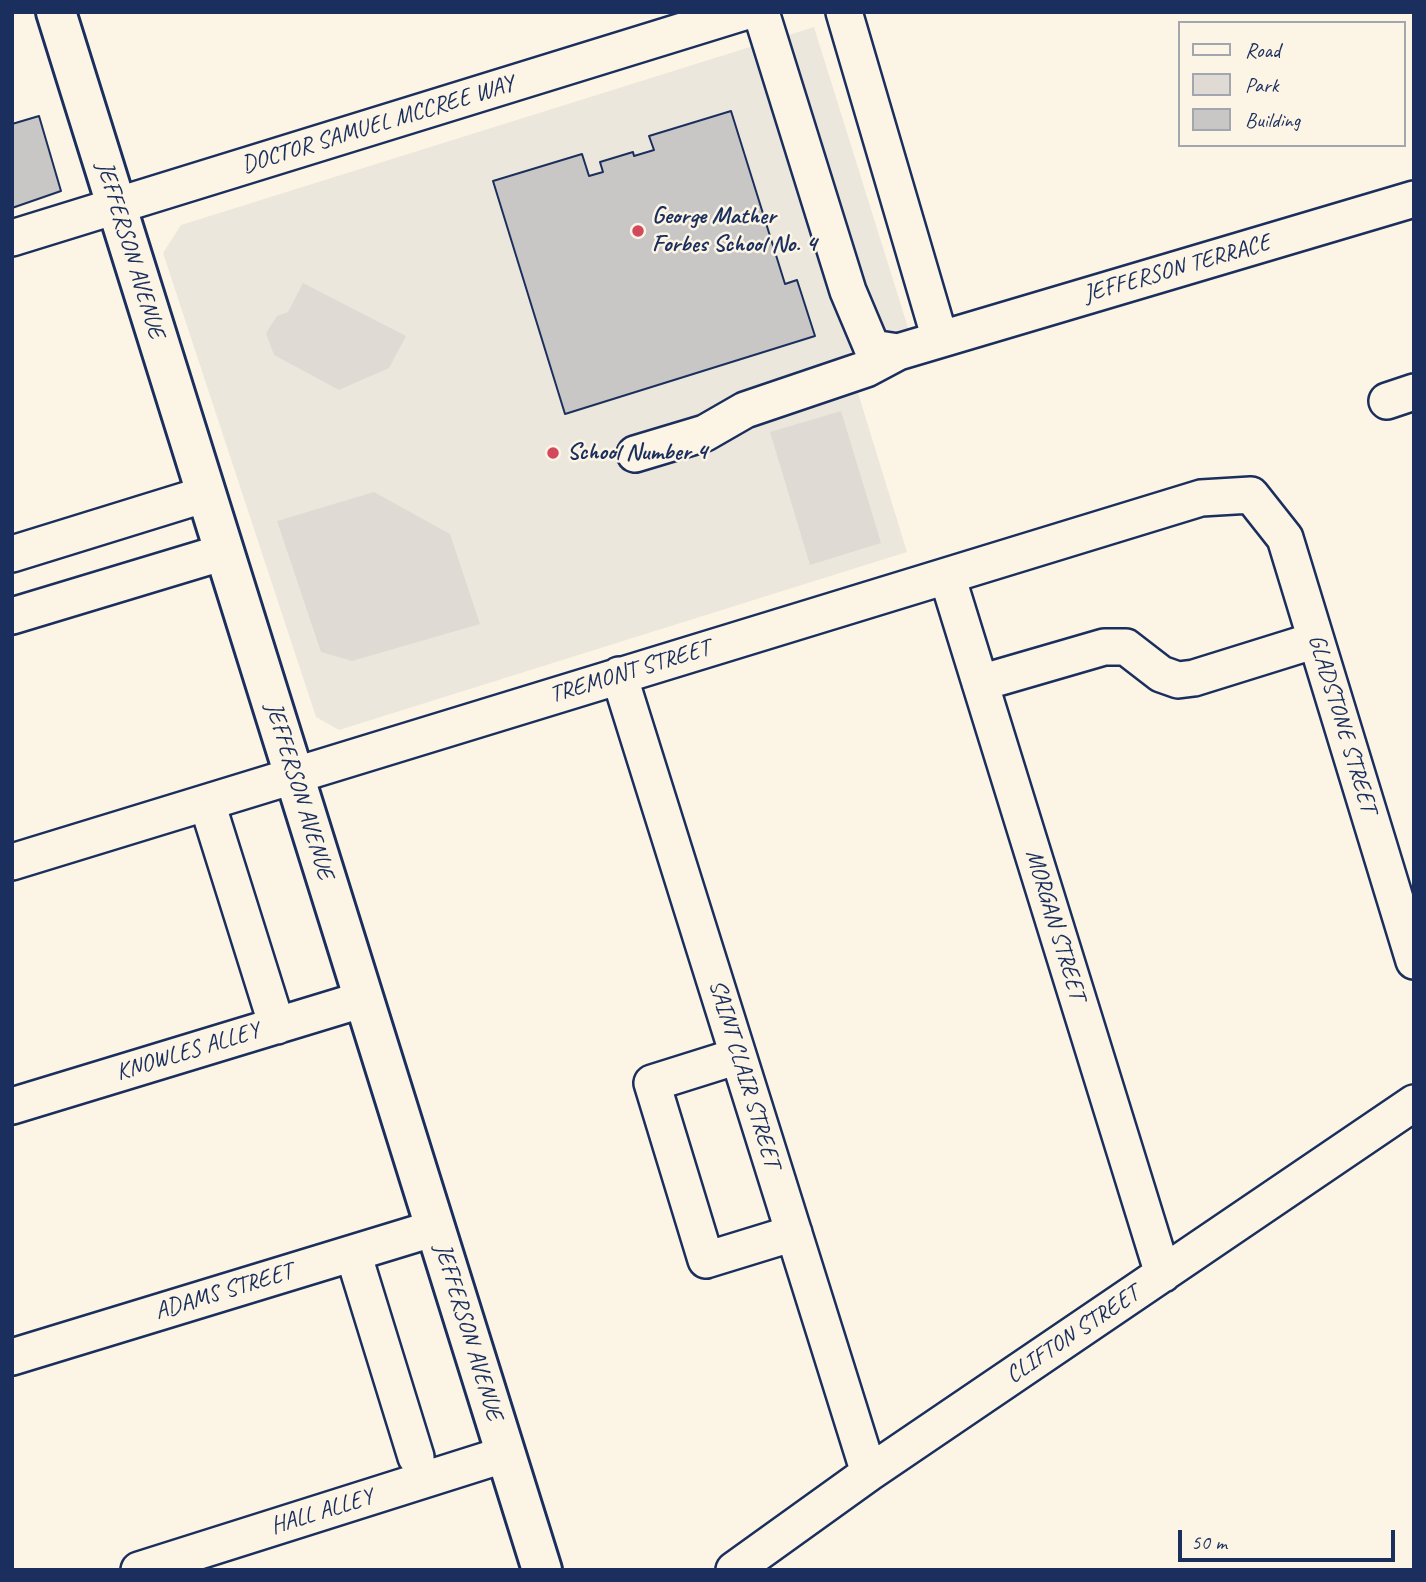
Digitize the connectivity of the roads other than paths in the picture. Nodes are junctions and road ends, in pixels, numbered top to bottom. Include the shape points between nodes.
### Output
1 (56, 12) edge
2 (744, 12) edge
3 (761, 12) edge
4 (844, 12) edge
5 (1414, 199) edge
6 (116, 206) junction
7 (12, 238) edge
8 (940, 339) junction
9 (898, 352) junction
10 (635, 454) dead end
11 (206, 494) junction
12 (1251, 495) joint
13 (225, 552) junction
14 (12, 554) edge
15 (947, 576) junction
16 (12, 616) edge
17 (1316, 640) junction
18 (619, 675) junction
19 (980, 683) junction
20 (294, 776) junction
21 (207, 803) junction
22 (12, 862) edge
23 (1414, 961) edge
24 (364, 999) junction
25 (277, 1026) junction
26 (738, 1056) junction
27 (1414, 1104) edge
28 (12, 1106) edge
29 (435, 1228) junction
30 (794, 1233) junction
31 (353, 1253) junction
32 (1163, 1274) junction
33 (12, 1357) edge
34 (506, 1454) junction
35 (416, 1457) dead end
36 (869, 1473) junction
37 (139, 1570) edge
38 (542, 1570) edge
39 (734, 1570) edge

1 - 6 main road, JEFFERSON AVENUE
2 - 6 street, DOCTOR SAMUEL MCCREE WAY
3 - 9 street via 848,291 872,348
4 - 8 street
5 - 8 street, JEFFERSON TERRACE
6 - 7 street, DOCTOR SAMUEL MCCREE WAY
6 - 11 main road, JEFFERSON AVENUE
8 - 9 street, JEFFERSON TERRACE
9 - 10 street, JEFFERSON TERRACE via 866,369 745,410 705,433
11 - 13 main road, JEFFERSON AVENUE
11 - 14 street
12 - 15 street, TREMONT STREET via 1201,498
12 - 17 street, GLADSTONE STREET via 1285,538
13 - 16 street
13 - 20 main road, JEFFERSON AVENUE
15 - 18 street, TREMONT STREET
15 - 19 street, MORGAN STREET
17 - 19 street via 1194,678 1178,680 1161,674 1126,647 1104,647
17 - 23 street, GLADSTONE STREET
18 - 20 street, TREMONT STREET
18 - 26 street, SAINT CLAIR STREET
19 - 32 street, MORGAN STREET
20 - 21 street, TREMONT STREET
20 - 24 main road, JEFFERSON AVENUE
21 - 22 street, TREMONT STREET
21 - 25 street
24 - 25 street, KNOWLES ALLEY
24 - 29 main road, JEFFERSON AVENUE
25 - 28 street, KNOWLES ALLEY
26 - 30 street, SAINT CLAIR STREET
26 - 30 street via 652,1083 702,1248 706,1260
27 - 32 street, CLIFTON STREET
29 - 31 street, ADAMS STREET
29 - 34 main road, JEFFERSON AVENUE
30 - 36 street, SAINT CLAIR STREET
31 - 33 street, ADAMS STREET
31 - 35 street
32 - 36 street, CLIFTON STREET
34 - 37 street, HALL ALLEY
34 - 38 main road, JEFFERSON AVENUE
36 - 39 street, CLIFTON STREET

